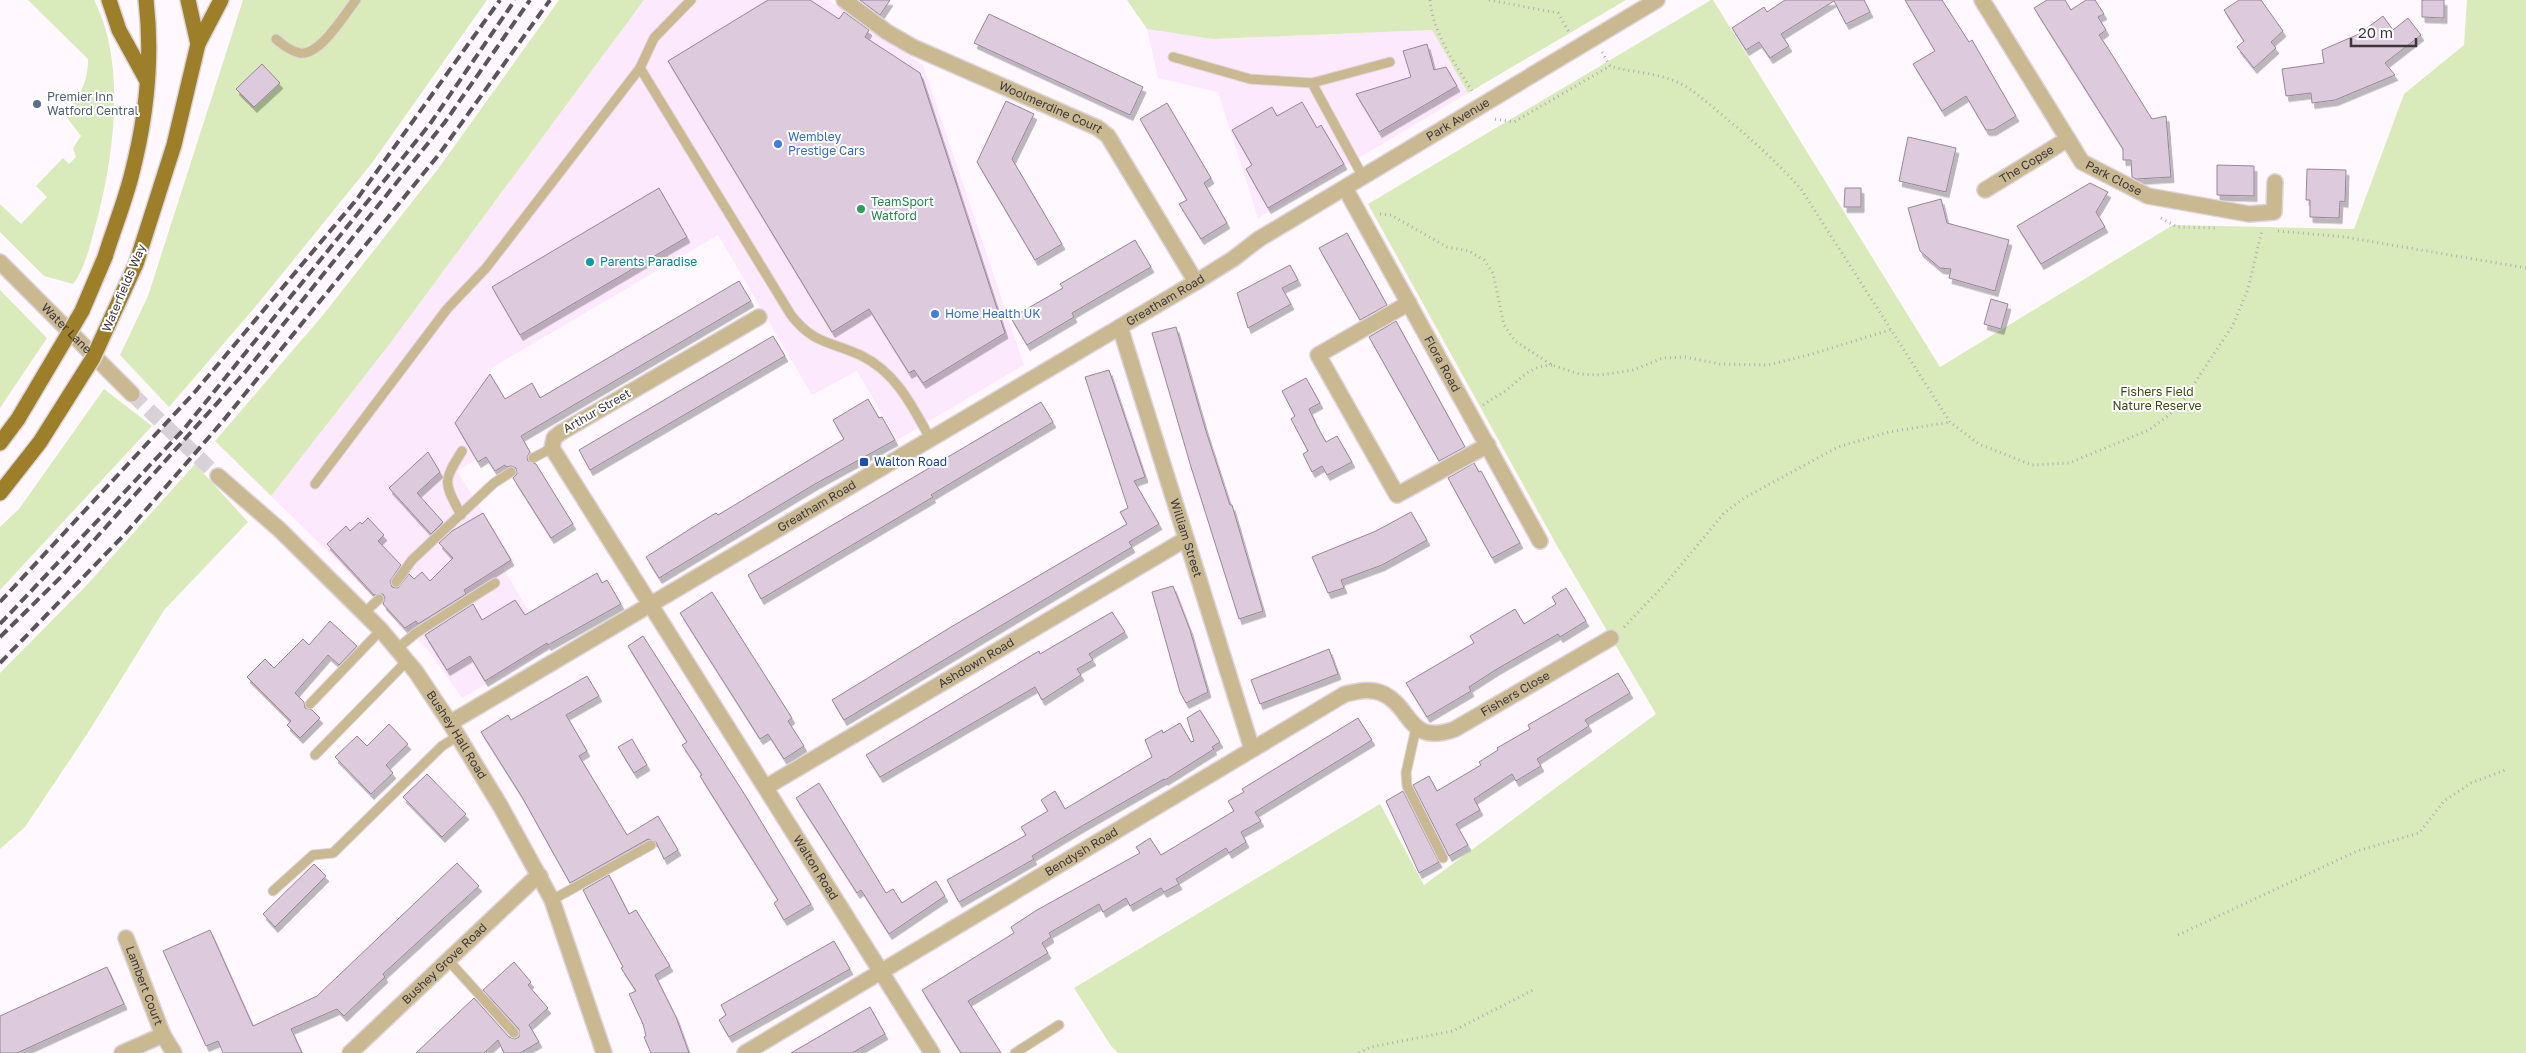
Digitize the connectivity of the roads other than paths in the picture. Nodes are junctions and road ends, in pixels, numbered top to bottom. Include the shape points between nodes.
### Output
1 (109, 0) edge
2 (146, 0) edge
3 (188, 0) edge
4 (221, 0) edge
5 (356, 0) edge
6 (691, 0) edge
7 (844, 0) edge
8 (1657, 0) edge
9 (1982, 0) edge
10 (276, 39) dead end
11 (198, 44) junction
12 (1173, 57) dead end
13 (1390, 62) dead end
14 (640, 68) junction
15 (147, 82) junction
16 (1312, 83) junction
17 (2068, 139) junction
18 (1363, 177) junction
19 (2274, 182) dead end
20 (1345, 188) junction
21 (1985, 190) dead end
22 (1259, 238) joint
23 (0, 262) edge
24 (1196, 282) junction
25 (1409, 303) junction
26 (759, 317) dead end
27 (1120, 327) junction
28 (132, 394) tunnel mouth
29 (931, 440) junction
30 (0, 443) edge
31 (1488, 445) junction
32 (552, 448) junction
33 (462, 451) dead end
34 (533, 458) dead end
35 (511, 472) dead end
36 (218, 476) tunnel mouth
37 (315, 484) dead end
38 (0, 493) edge
39 (461, 515) junction
40 (1186, 539) junction
41 (1540, 540) dead end
42 (396, 582) dead end
43 (495, 583) dead end
44 (379, 599) dead end
45 (652, 605) junction
46 (364, 613) junction
47 (381, 630) junction
48 (1611, 638) road end
49 (398, 648) junction
50 (407, 661) junction
51 (310, 704) dead end
52 (1416, 728) junction
53 (454, 729) junction
54 (1252, 749) junction
55 (315, 755) dead end
56 (766, 787) junction
57 (651, 845) dead end
58 (1442, 858) dead end
59 (540, 876) junction
60 (273, 891) dead end
61 (552, 900) junction
62 (126, 938) dead end
63 (448, 960) junction
64 (882, 972) junction
65 (1059, 1025) dead end
66 (514, 1033) dead end
67 (163, 1035) junction
68 (122, 1053) edge
69 (174, 1053) edge
70 (350, 1053) edge
71 (604, 1053) edge
72 (745, 1053) edge
73 (932, 1053) edge
74 (1015, 1053) edge

1 - 15 main road via 119,30
2 - 15 main road via 150,28
3 - 11 main road, Waterfields Way
4 - 11 main road
5 - 10 lane via 320,46 310,51 290,50
6 - 14 lane via 654,38
7 - 24 street, Woolmerdine Court via 887,32 914,47 1098,128 1108,136
8 - 18 street, Park Avenue
9 - 17 street, Park Close
11 - 38 main road, Waterfields Way, bridge via 174,146 136,264 93,358 40,442
12 - 16 lane via 1250,79
13 - 16 lane
14 - 29 lane via 796,323 816,339 862,356 886,372 901,389
14 - 37 lane via 486,268 447,309
15 - 30 main road, bridge via 131,178 104,257 82,311 18,419
16 - 18 lane
17 - 19 street, Park Close via 2082,162 2148,196 2250,214 2274,212
17 - 21 street, The Copse
18 - 20 street, Park Avenue
20 - 22 street, Park Avenue
20 - 25 street, Flora Road
22 - 24 street, Greatham Road
23 - 28 street, Water Lane
24 - 27 street, Greatham Road
25 - 31 street, Flora Road
25 - 31 street via 1318,355 1397,495
26 - 32 street, Arthur Street via 560,433 554,438
27 - 29 street, Greatham Road
27 - 40 street, William Street
29 - 45 street, Greatham Road
31 - 41 street, Flora Road
32 - 34 lane
32 - 45 street
33 - 39 lane via 448,474 446,485
35 - 39 lane via 494,483
36 - 46 street, Bushey Hall Road via 280,530
39 - 42 lane via 412,560
40 - 54 street, William Street
40 - 56 street, Ashdown Road
43 - 49 lane
44 - 46 lane
45 - 53 street, Greatham Road
45 - 56 street, Walton Road
46 - 47 street, Bushey Hall Road
47 - 49 street, Bushey Hall Road
47 - 51 lane
48 - 52 street, Fishers Close via 1455,729 1443,734
49 - 50 street, Bushey Hall Road
50 - 53 street, Bushey Hall Road
50 - 55 lane
52 - 54 street, Bendysh Road via 1385,695 1362,690 1345,694
52 - 58 lane via 1406,773 1407,786
53 - 59 street, Bushey Hall Road
53 - 60 lane via 442,746 333,853 313,855
54 - 64 street, Bendysh Road
56 - 64 street, Walton Road
57 - 61 lane
59 - 61 street, Bushey Hall Road
59 - 63 street, Bushey Grove Road
61 - 71 street, Bushey Hall Road
62 - 67 street, Lambert Court
63 - 66 lane
63 - 70 street, Bushey Grove Road
64 - 72 street, Bendysh Road
64 - 73 street, Walton Road
65 - 74 lane
67 - 68 street, Lambert Court
67 - 69 street, Lambert Court

